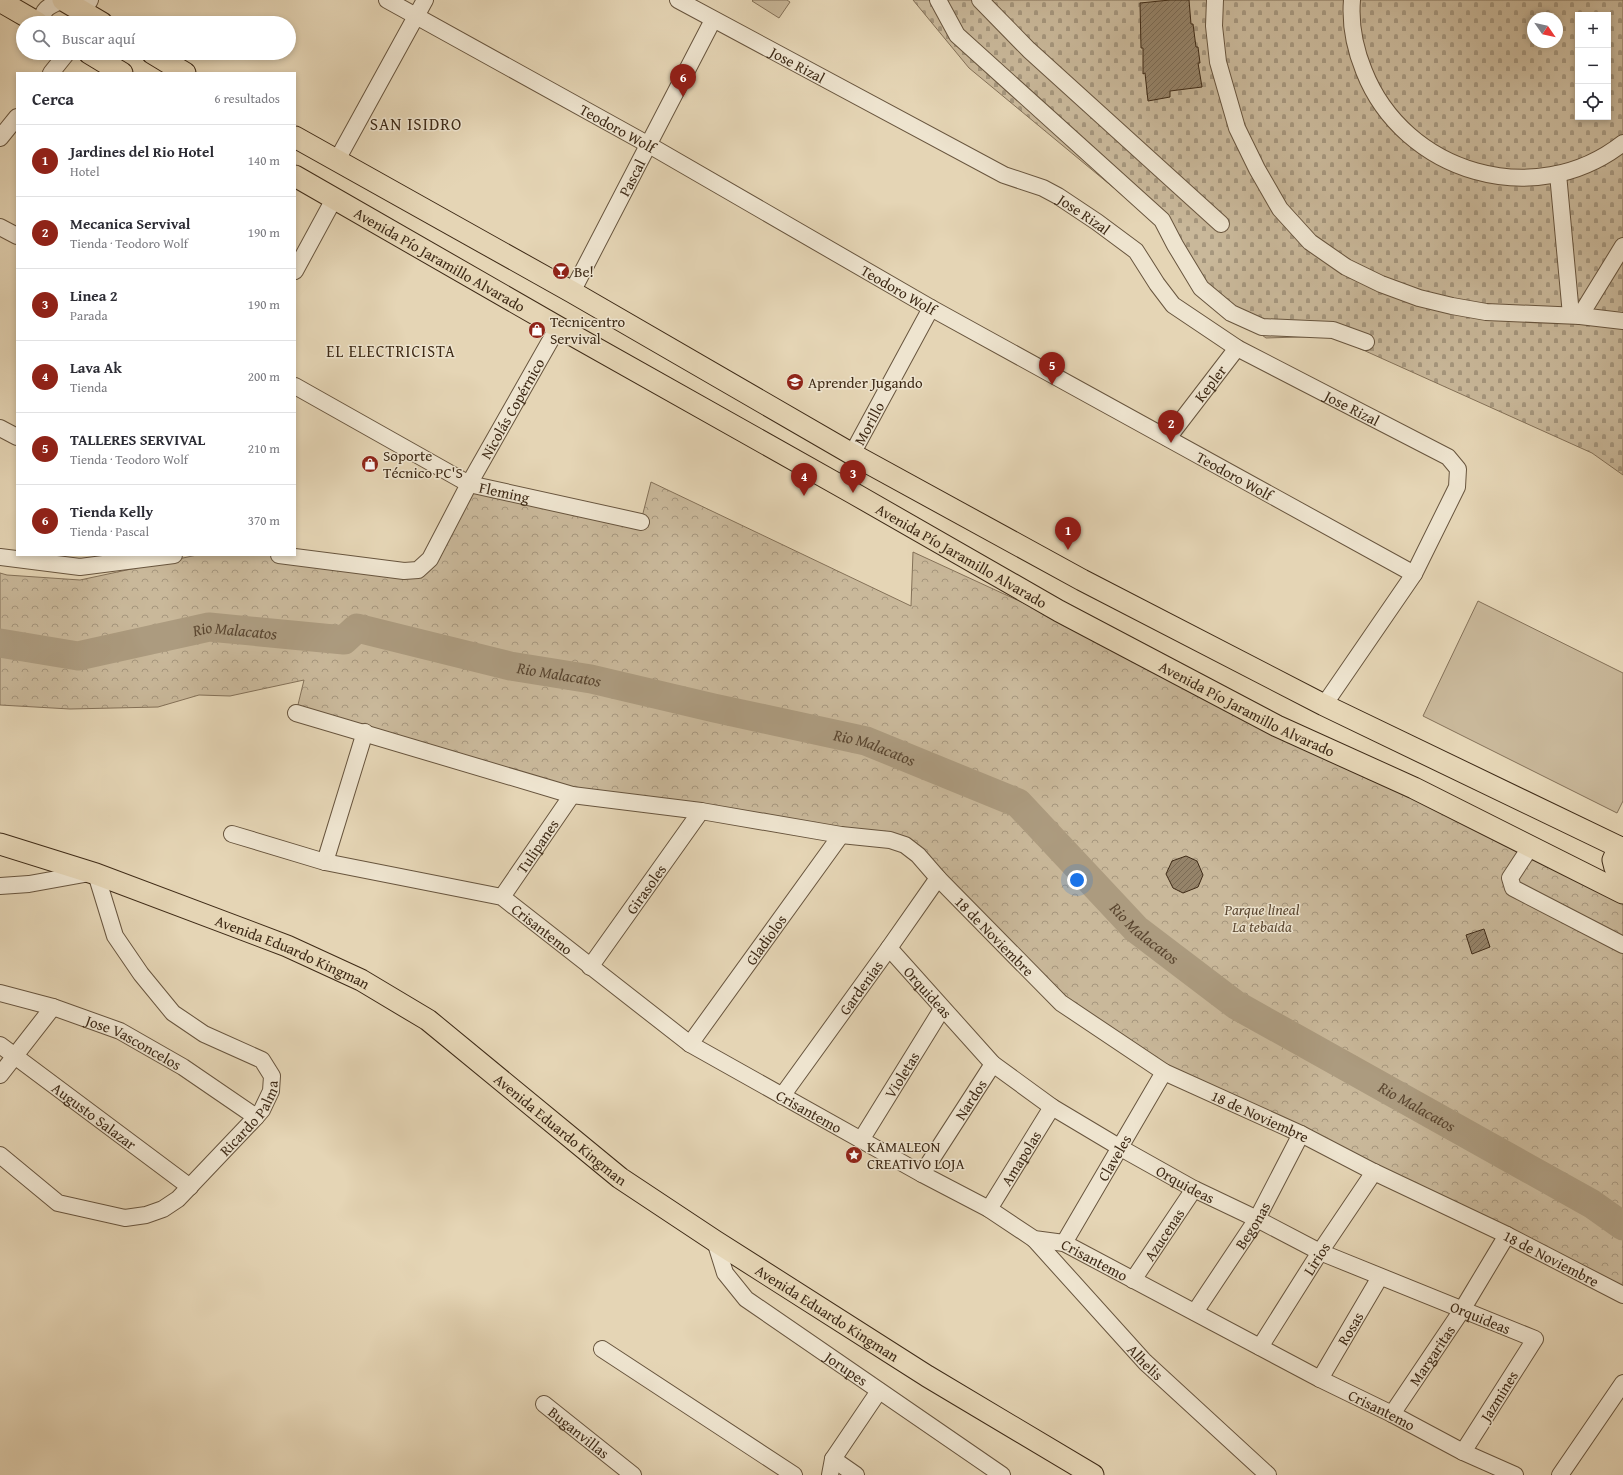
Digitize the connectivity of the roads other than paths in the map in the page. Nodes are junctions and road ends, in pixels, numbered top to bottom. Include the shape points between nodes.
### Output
1 (63, 0) edge
2 (387, 0) edge
3 (425, 0) edge
4 (678, 0) edge
5 (938, 0) edge
6 (980, 0) edge
7 (1214, 0) edge
8 (1352, 0) edge
9 (0, 1) edge
10 (85, 12) edge
11 (26, 16) edge
12 (44, 16) edge
13 (415, 16) junction
14 (713, 20) junction
15 (61, 60) edge
16 (101, 60) edge
17 (164, 60) edge
18 (52, 72) edge
19 (120, 72) edge
20 (184, 72) edge
21 (16, 117) edge
22 (296, 137) edge
23 (0, 138) edge
24 (1623, 143) edge
25 (649, 145) junction
26 (337, 160) junction
27 (1558, 174) junction
28 (296, 177) edge
29 (334, 199) junction
30 (1221, 224) dead end
31 (0, 227) edge
32 (16, 235) edge
33 (1623, 246) edge
34 (296, 269) edge
35 (572, 292) junction
36 (930, 308) junction
37 (1575, 315) junction
38 (1623, 321) edge
39 (558, 327) junction
40 (1366, 342) dead end
41 (1237, 348) junction
42 (296, 387) edge
43 (0, 428) edge
44 (16, 436) edge
45 (1168, 438) junction
46 (852, 454) junction
47 (469, 484) junction
48 (641, 522) dead end
49 (166, 556) edge
50 (287, 556) edge
51 (0, 557) edge
52 (1414, 574) junction
53 (1324, 705) junction
54 (296, 713) dead end
55 (365, 732) junction
56 (572, 795) junction
57 (701, 811) junction
58 (232, 834) dead end
59 (841, 835) junction
60 (0, 844) edge
61 (1531, 846) junction
62 (1622, 846) edge
63 (325, 862) junction
64 (1623, 873) edge
65 (93, 874) junction
66 (938, 878) junction
67 (0, 886) edge
68 (1623, 893) edge
69 (502, 897) junction
70 (1623, 945) edge
71 (889, 948) junction
72 (590, 967) junction
73 (0, 993) edge
74 (53, 1007) junction
75 (942, 1008) junction
76 (690, 1044) junction
77 (0, 1045) edge
78 (14, 1056) junction
79 (993, 1064) junction
80 (1164, 1072) junction
81 (0, 1075) edge
82 (782, 1096) junction
83 (1052, 1107) junction
84 (256, 1117) junction
85 (1301, 1134) junction
86 (861, 1140) junction
87 (1119, 1147) junction
88 (0, 1155) edge
89 (1374, 1172) junction
90 (922, 1174) junction
91 (190, 1187) junction
92 (1194, 1189) junction
93 (989, 1209) junction
94 (1257, 1219) junction
95 (1507, 1235) junction
96 (1034, 1238) junction
97 (715, 1241) junction
98 (1064, 1243) junction
99 (1320, 1252) junction
100 (1380, 1277) junction
101 (1133, 1280) junction
102 (1623, 1295) edge
103 (1462, 1310) junction
104 (1195, 1312) junction
105 (1535, 1339) joint
106 (1260, 1347) junction
107 (602, 1349) dead end
108 (1320, 1379) junction
109 (1622, 1384) edge
110 (879, 1391) junction
111 (544, 1404) dead end
112 (1392, 1414) junction
113 (1463, 1452) junction
114 (832, 1467) edge
115 (633, 1475) edge
116 (794, 1475) edge
117 (856, 1475) edge
118 (1002, 1475) edge
119 (1093, 1475) edge
120 (1268, 1475) edge
121 (1515, 1475) edge
122 (1560, 1475) edge

1 - 10 main road
1 - 12 street via 49,6
2 - 13 street, Teodoro Wolf
3 - 13 street
4 - 14 street, Jose Rizal
5 - 40 street via 957,35 1162,220 1201,288 1231,313 1262,327 1333,330
6 - 30 street via 1029,50
7 - 37 street via 1218,62 1237,128 1280,209 1310,242 1346,267 1419,298 1486,312
8 - 27 street via 1353,33 1359,59 1369,84 1383,107 1421,146 1456,165 1481,173 1506,178
9 - 11 main road
13 - 25 street, Teodoro Wolf
13 - 26 street
14 - 25 street, Pascal
14 - 41 street, Jose Rizal via 1004,175 1043,188 1058,196 1136,251 1173,306
15 - 18 street
16 - 19 main road
17 - 20 main road
21 - 23 street
22 - 26 main road
24 - 27 street via 1587,165
25 - 35 street, Pascal
25 - 36 street, Teodoro Wolf
26 - 35 main road
27 - 37 street
28 - 29 main road, Avenida Pío Jaramillo Alvarado
29 - 34 street
29 - 39 main road, Avenida Pío Jaramillo Alvarado
31 - 32 street
33 - 37 street
35 - 46 main road
36 - 45 street, Teodoro Wolf
36 - 46 street, Morillo
37 - 38 street
39 - 47 street, Nicolás Copérnico
39 - 61 main road, Avenida Pío Jaramillo Alvarado via 1059,611 1277,726 1414,788
41 - 45 street, Kepler
41 - 52 street, Jose Rizal via 1448,456 1458,469 1457,487
42 - 47 street, Fleming
43 - 44 street
45 - 52 street, Teodoro Wolf
46 - 53 main road via 1082,580
47 - 48 street, Fleming
47 - 50 street, Nicolás Copérnico via 430,559 418,570 404,571
49 - 51 street via 80,567
52 - 53 street
53 - 62 main road
54 - 55 street, 18 de Noviembre
55 - 56 street, 18 de Noviembre
55 - 63 street
56 - 57 street, 18 de Noviembre
56 - 69 street, Tulipanes
57 - 59 street, 18 de Noviembre
57 - 72 street, Girasoles
58 - 63 street, Crisantemo
59 - 66 street, 18 de Noviembre via 890,840 905,845 918,855
59 - 76 street, Gladiolos
60 - 65 main road, Avenida Eduardo Kingman
61 - 68 main road, Avenida Pío Jaramillo Alvarado
61 - 70 street via 1510,878 1513,888
62 - 64 main road via 1613,860 1615,868
63 - 69 street, Crisantemo
65 - 67 street
65 - 84 street, Ricardo Palma via 115,936 141,974 173,1013 204,1034 262,1060 272,1076 271,1091
65 - 97 main road, Avenida Eduardo Kingman via 287,946 392,998 428,1020 620,1178
66 - 71 street, Gardenias
66 - 80 street, 18 de Noviembre via 1061,1003
69 - 72 street, Crisantemo
71 - 75 street, Orquideas
71 - 82 street, Gardenias
72 - 76 street, Crisantemo
73 - 74 street, Jose Vasconcelos
74 - 78 street
74 - 84 street, Jose Vasconcelos via 120,1031 183,1068
75 - 79 street, Orquideas
75 - 86 street, Violetas
76 - 82 street, Crisantemo
77 - 78 street, Augusto Salazar
78 - 81 street
78 - 91 street, Augusto Salazar
79 - 83 street, Orquideas
79 - 90 street, Nardos
80 - 85 street, 18 de Noviembre
80 - 87 street, Claveles
82 - 86 street, Crisantemo
83 - 87 street, Orquideas
83 - 93 street, Amapolas
84 - 91 street, Ricardo Palma
85 - 89 street, 18 de Noviembre
85 - 94 street, Begonas
86 - 90 street, Crisantemo
87 - 92 street, Orquideas
87 - 98 street, Claveles
88 - 91 street, Ricardo Palma via 58,1203 125,1218 146,1215 163,1208 178,1199
89 - 95 street, 18 de Noviembre
89 - 99 street, Lirios
90 - 93 street, Crisantemo
92 - 94 street, Orquideas
92 - 101 street, Azucenas
93 - 96 street, Crisantemo
94 - 99 street, Orquideas
94 - 104 street, Begonas
95 - 102 street, 18 de Noviembre
95 - 103 street, Margaritas
96 - 98 street, Crisantemo
96 - 120 street, Alhelis via 1145,1362
97 - 110 street, Jorupes via 725,1273 746,1299
97 - 119 main road, Avenida Eduardo Kingman via 927,1376
98 - 101 street, Crisantemo
99 - 100 street, Orquideas
99 - 106 street, Lirios
100 - 103 street, Orquideas
100 - 108 street, Rosas
101 - 104 street, Crisantemo
103 - 105 street, Orquideas
103 - 112 street, Margaritas
104 - 106 street, Crisantemo
105 - 113 street, Jazmines
106 - 108 street, Crisantemo
107 - 116 street
108 - 112 street, Crisantemo
109 - 122 street
110 - 114 street
110 - 118 street, Jorupes
111 - 115 street, Buganvillas
112 - 113 street, Crisantemo
113 - 121 street, Crisantemo
114 - 117 street

